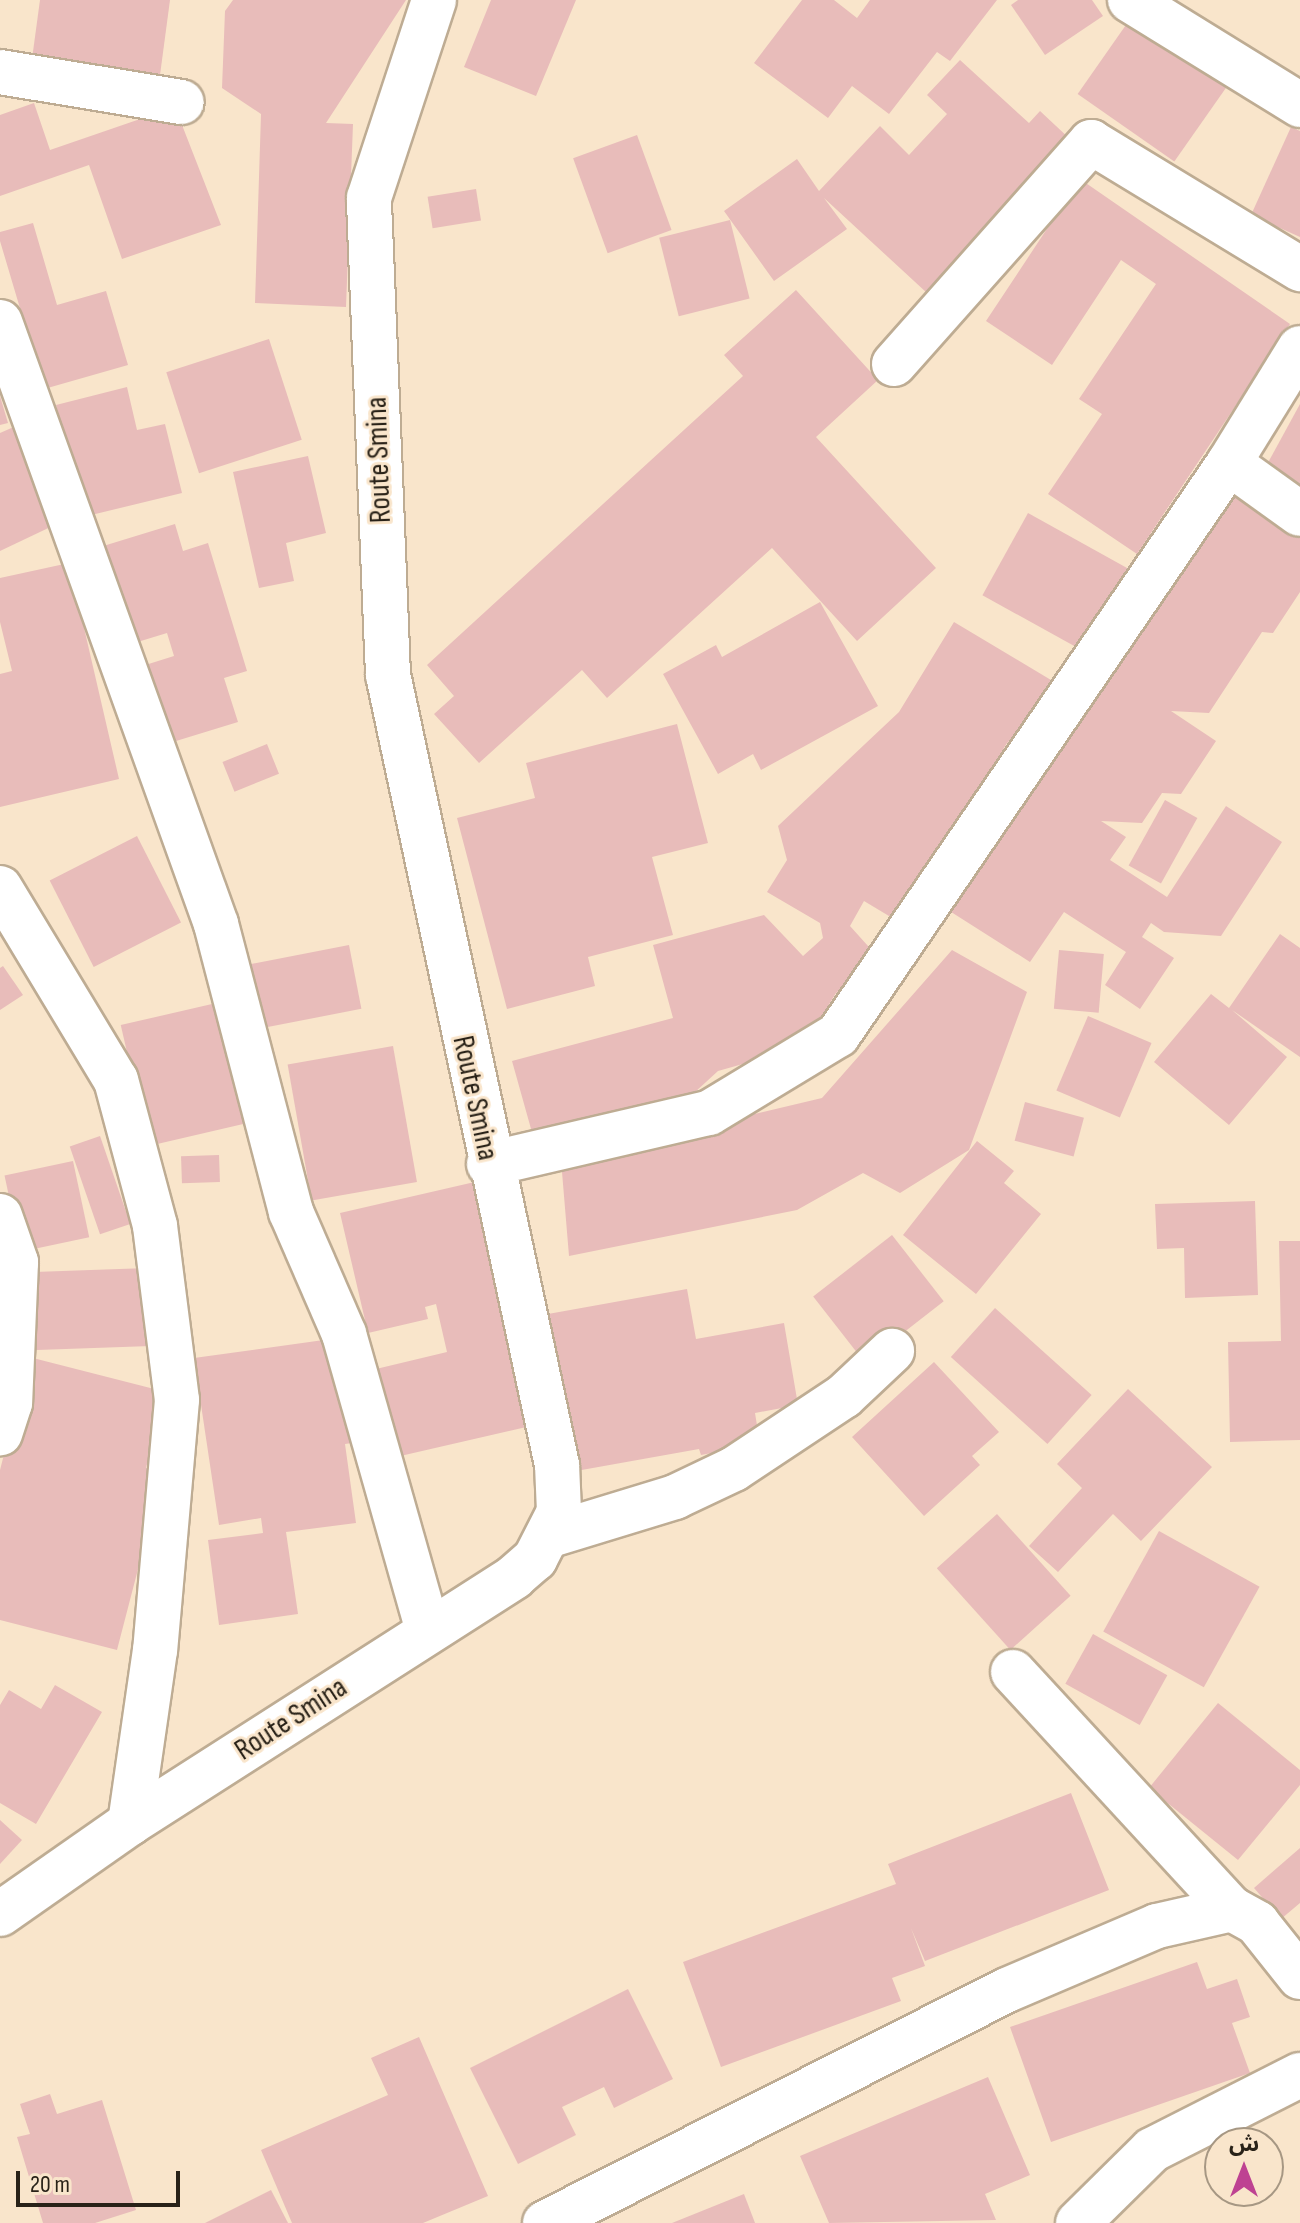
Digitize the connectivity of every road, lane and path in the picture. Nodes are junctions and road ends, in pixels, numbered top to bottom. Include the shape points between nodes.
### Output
1 (434, 0) edge
2 (1130, 0) edge
3 (0, 72) edge
4 (182, 102) dead end
5 (1300, 105) edge
6 (1300, 269) edge
7 (0, 322) edge
8 (1300, 348) edge
9 (894, 364) dead end
10 (1229, 463) junction
11 (1300, 514) edge
12 (0, 888) edge
13 (489, 1164) junction
14 (0, 1216) edge
15 (892, 1351) dead end
16 (0, 1433) edge
17 (551, 1535) junction
18 (428, 1630) junction
19 (1013, 1672) dead end
20 (130, 1823) junction
21 (1232, 1909) junction
22 (0, 1914) edge
23 (1300, 1977) edge
24 (1300, 2075) edge
25 (545, 2223) edge
26 (1078, 2223) edge

1 - 13 street, Route Smina via 369,198 388,675
2 - 5 street
3 - 4 street
6 - 9 street via 1091,142
7 - 18 street via 216,924 291,1212 344,1334
8 - 10 street
10 - 11 street
10 - 13 street via 838,1035 709,1113
12 - 20 street via 116,1080 155,1226 177,1400 155,1650
13 - 17 street, Route Smina via 559,1476 559,1512
14 - 16 street via 16,1262 10,1403
15 - 17 street via 833,1404 734,1469 675,1497
17 - 18 street, Route Smina via 514,1577
18 - 20 street, Route Smina
19 - 21 street
20 - 22 street, Route Smina
21 - 23 street via 1257,1923
21 - 25 street via 1157,1926 1007,1990
24 - 26 street via 1152,2150

